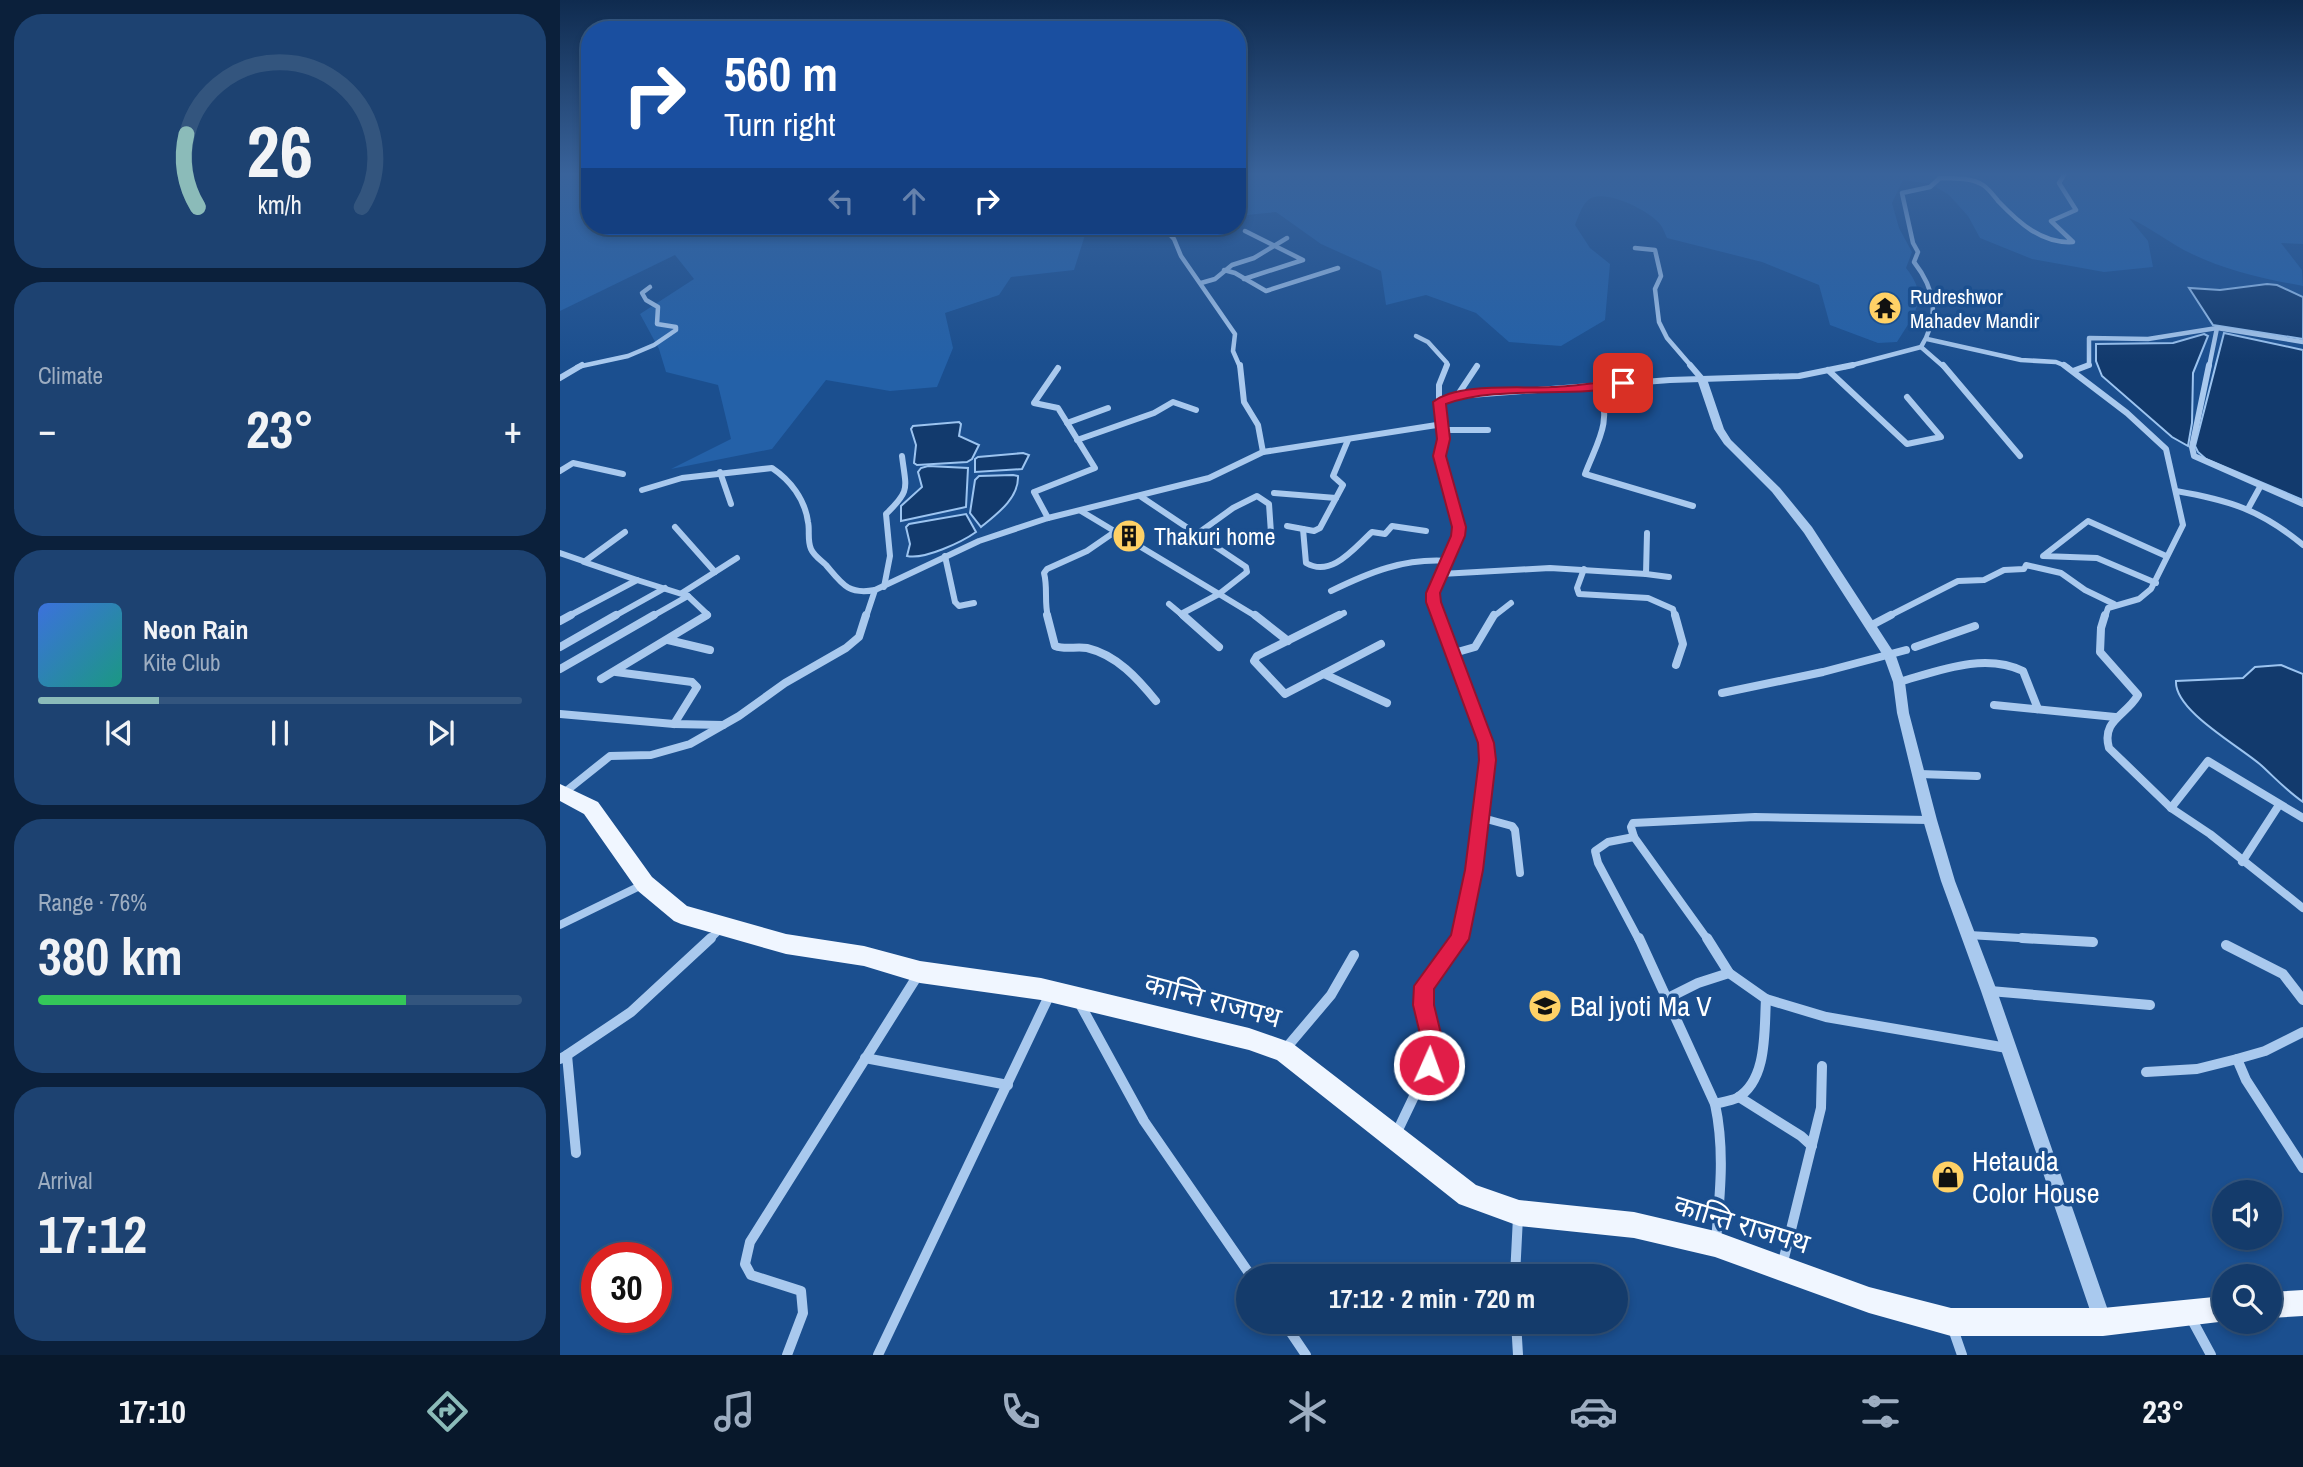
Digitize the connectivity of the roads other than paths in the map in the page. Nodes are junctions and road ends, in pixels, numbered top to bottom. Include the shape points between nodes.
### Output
1 (1171, 235) edge
2 (1255, 235) edge
3 (1911, 235) edge
4 (2039, 235) edge
5 (2067, 235) edge
6 (1287, 238) dead end
7 (1275, 246) junction
8 (1635, 248) dead end
9 (1338, 268) dead end
10 (1224, 271) junction
11 (1244, 279) junction
12 (1201, 283) junction
13 (650, 287) dead end
14 (2217, 328) junction
15 (1416, 336) dead end
16 (1927, 339) junction
17 (2303, 342) edge
18 (1921, 347) junction
19 (1477, 366) dead end
20 (1058, 368) dead end
21 (1828, 370) junction
22 (2073, 371) junction
23 (560, 378) edge
24 (1702, 379) junction
25 (1600, 385) junction
26 (1457, 396) junction
27 (1907, 397) dead end
28 (1439, 402) junction
29 (1108, 408) dead end
30 (1196, 410) dead end
31 (1067, 423) junction
32 (1443, 427) junction
33 (1488, 430) dead end
34 (1077, 440) junction
35 (1348, 440) junction
36 (1263, 452) junction
37 (902, 456) dead end
38 (2020, 456) dead end
39 (560, 471) edge
40 (720, 472) junction
41 (623, 474) dead end
42 (2260, 487) junction
43 (642, 490) dead end
44 (2176, 491) junction
45 (1274, 493) dead end
46 (1140, 496) junction
47 (1336, 498) junction
48 (730, 503) dead end
49 (2303, 504) edge
50 (1693, 506) dead end
51 (2249, 507) junction
52 (1081, 511) junction
53 (1048, 518) junction
54 (1287, 526) dead end
55 (675, 527) dead end
56 (1303, 529) junction
57 (1116, 531) junction
58 (1426, 531) dead end
59 (625, 532) dead end
60 (1271, 533) dead end
61 (1647, 533) dead end
62 (1197, 534) junction
63 (2303, 545) edge
64 (560, 553) edge
65 (944, 556) junction
66 (2166, 556) junction
67 (737, 558) dead end
68 (583, 561) junction
69 (1448, 561) junction
70 (1584, 569) junction
71 (715, 572) junction
72 (1441, 574) junction
73 (1646, 574) junction
74 (1669, 577) dead end
75 (638, 580) junction
76 (2156, 583) junction
77 (886, 586) junction
78 (665, 588) junction
79 (875, 590) junction
80 (1331, 591) dead end
81 (685, 594) junction
82 (1219, 594) junction
83 (974, 603) dead end
84 (1511, 603) dead end
85 (1169, 604) dead end
86 (2114, 604) junction
87 (1181, 614) junction
88 (1344, 614) dead end
89 (560, 621) edge
90 (1872, 625) junction
91 (1975, 626) dead end
92 (668, 640) junction
93 (1288, 641) junction
94 (1381, 644) dead end
95 (560, 647) edge
96 (1219, 647) dead end
97 (1915, 647) dead end
98 (710, 650) dead end
99 (1906, 650) dead end
100 (1454, 653) junction
101 (1890, 656) junction
102 (1676, 665) dead end
103 (560, 669) edge
104 (616, 671) junction
105 (1324, 674) junction
106 (601, 679) dead end
107 (1899, 682) junction
108 (1722, 693) dead end
109 (1156, 701) dead end
110 (1387, 703) dead end
111 (1994, 705) dead end
112 (2038, 709) junction
113 (560, 714) edge
114 (2115, 717) junction
115 (674, 723) junction
116 (724, 725) junction
117 (1920, 774) junction
118 (1977, 776) dead end
119 (562, 792) edge
120 (2279, 805) junction
121 (2171, 808) junction
122 (1479, 817) junction
123 (2303, 818) edge
124 (1930, 820) junction
125 (1633, 836) junction
126 (2242, 862) junction
127 (1520, 873) dead end
128 (645, 884) junction
129 (2303, 908) edge
130 (560, 925) edge
131 (723, 927) junction
132 (1968, 935) junction
133 (2093, 942) dead end
134 (2226, 945) dead end
135 (1354, 955) dead end
136 (920, 972) junction
137 (1729, 973) junction
138 (1989, 991) junction
139 (1051, 992) junction
140 (1077, 998) junction
141 (1668, 998) junction
142 (1766, 999) junction
143 (2303, 1000) edge
144 (2150, 1004) dead end
145 (2303, 1032) edge
146 (2007, 1048) junction
147 (1284, 1051) junction
148 (564, 1057) edge
149 (865, 1058) junction
150 (2237, 1059) junction
151 (1822, 1066) dead end
152 (2146, 1072) dead end
153 (1008, 1085) junction
154 (1738, 1097) junction
155 (1714, 1104) junction
156 (1394, 1138) junction
157 (1812, 1146) junction
158 (576, 1153) dead end
159 (2303, 1168) edge
160 (1519, 1213) junction
161 (1715, 1244) junction
162 (1243, 1264) edge
163 (1516, 1264) edge
164 (1782, 1266) junction
165 (2303, 1303) edge
166 (2282, 1304) edge
167 (2212, 1310) edge
168 (2188, 1311) junction
169 (1951, 1322) junction
170 (2103, 1322) junction
171 (1292, 1334) edge
172 (1517, 1334) edge
173 (787, 1355) edge
174 (878, 1355) edge
175 (1306, 1355) edge
176 (1518, 1355) edge
177 (1962, 1355) edge
178 (2211, 1355) edge

1 - 12 street
2 - 7 street
3 - 16 street via 1918,252 1914,262 1925,276 1932,309
4 - 5 street via 2070,244
6 - 7 street
7 - 10 street
7 - 11 street via 1303,260
8 - 24 street via 1655,250 1661,276 1655,289 1659,322
9 - 11 street via 1266,291
10 - 11 street
10 - 12 street
12 - 36 street via 1235,334 1233,351 1240,366 1244,402 1258,425
13 - 23 street via 642,293 658,307 657,324 676,330 622,357 576,365
14 - 17 street
14 - 22 street via 2148,340 2089,338 2089,365
14 - 42 street via 2192,447 2194,456
15 - 28 street via 1428,341 1447,363 1439,379
16 - 18 street
16 - 22 street via 2021,360 2056,362
18 - 21 street
18 - 38 street via 1940,362
19 - 26 street
20 - 31 street via 1034,403 1058,408
21 - 24 street via 1799,376
21 - 27 street via 1908,444 1941,437
22 - 44 street via 2160,442 2166,449
24 - 25 street
24 - 90 street via 1727,442 1776,490 1808,530
25 - 26 street
25 - 50 street via 1606,421 1585,474
26 - 28 street
28 - 32 street
29 - 31 street
30 - 34 street via 1172,402 1154,413
31 - 34 street
32 - 33 street
32 - 35 street
32 - 69 street via 1439,456 1459,527
34 - 53 street via 1095,468 1034,492
35 - 36 street
35 - 47 street via 1334,470 1334,479 1343,485
36 - 46 street via 1209,478
37 - 77 street via 904,496 886,514 890,556
39 - 41 street via 573,463
40 - 43 street
40 - 48 street
40 - 79 street via 778,471 805,507 813,554 849,592
42 - 49 street
42 - 51 street
44 - 51 street
44 - 66 street via 2183,524 2181,536
45 - 47 street
46 - 52 street
46 - 62 street
47 - 56 street via 1320,528
51 - 63 street via 2275,520
52 - 53 street
52 - 57 street
53 - 65 street
54 - 56 street
55 - 71 street
56 - 58 street via 1306,563 1311,568 1325,568 1341,559 1372,532 1385,534 1392,526
57 - 82 street
57 - 109 street via 1087,551 1046,569 1045,606 1055,646 1086,647 1130,670
59 - 68 street
60 - 62 street via 1269,504 1257,496
61 - 73 street
62 - 82 street via 1248,569
64 - 68 street
65 - 77 street
65 - 83 street via 955,602 959,606
66 - 76 street
66 - 76 street via 2088,521 2043,556 2097,558
67 - 71 street
68 - 75 street
69 - 72 street
69 - 80 street via 1407,559
70 - 72 street
70 - 73 street
70 - 102 street via 1579,594 1648,598 1673,609 1683,644
71 - 81 street
72 - 100 street via 1434,602
73 - 74 street
75 - 78 street
75 - 89 street
76 - 86 street via 2139,599
77 - 79 street
78 - 81 street
78 - 95 street
79 - 116 street via 859,637
81 - 92 street via 708,615
81 - 103 street
82 - 87 street
82 - 93 street
84 - 100 street via 1495,614 1475,647
85 - 87 street
86 - 90 street via 2061,573 2026,565 1984,580 1958,581
86 - 114 street via 2101,628 2100,652 2138,695
87 - 96 street
88 - 93 street
90 - 101 street
91 - 97 street
92 - 98 street
92 - 104 street
93 - 105 street via 1254,658 1281,693
94 - 105 street
99 - 101 street
100 - 122 street via 1486,743 1488,760
101 - 107 street
101 - 108 street
104 - 106 street
104 - 115 street via 692,682 697,687
105 - 110 street
107 - 112 street via 2005,662 2023,671
107 - 117 street
111 - 112 street
112 - 114 street
113 - 115 street
114 - 121 street via 2106,737 2109,748
115 - 116 street
116 - 119 street via 690,744 650,755 610,756
117 - 118 street
117 - 124 street
119 - 128 main road, कान्ति राजपथ via 591,808
120 - 121 street via 2208,761
120 - 123 street
120 - 126 street
121 - 126 street
122 - 127 street via 1515,830
122 - 156 street via 1460,939 1424,986 1423,1005 1432,1042 1429,1065
124 - 125 street via 1675,819 1633,823
124 - 132 street
125 - 137 street
125 - 141 street via 1608,842 1595,851
126 - 129 street
128 - 130 street
128 - 131 main road, कान्ति राजपथ via 681,914
131 - 136 main road, कान्ति राजपथ
131 - 148 street via 660,991 608,1032
132 - 133 street
132 - 138 street
134 - 143 street via 2283,974
135 - 147 street via 1331,995
136 - 139 main road, कान्ति राजपथ
136 - 149 street
137 - 141 street
137 - 142 street
138 - 144 street
138 - 146 street
139 - 140 main road, कान्ति राजपथ
139 - 153 street
140 - 147 main road, कान्ति राजपथ
140 - 162 street via 1144,1121
141 - 155 street
142 - 146 street via 1826,1017
142 - 154 street via 1763,1046 1751,1084
145 - 150 street
146 - 170 street
147 - 156 main road, कान्ति राजपथ
148 - 158 street
149 - 153 street
149 - 173 street via 750,1242 745,1264 751,1275 801,1291 803,1313
150 - 152 street via 2197,1069
150 - 159 street
151 - 157 street via 1821,1108
153 - 174 street
154 - 155 street
154 - 157 street
155 - 161 street via 1722,1165
156 - 160 main road, कान्ति राजपथ via 1468,1195
157 - 164 street
160 - 161 main road, कान्ति राजपथ via 1634,1225
160 - 163 street
161 - 164 main road, कान्ति राजपथ
164 - 169 main road, कान्ति राजपथ via 1869,1300
165 - 166 main road
167 - 168 main road, कान्ति राजपथ
168 - 170 main road, कान्ति राजपथ
168 - 178 street
169 - 170 main road, कान्ति राजपथ
169 - 177 street
171 - 175 street
172 - 176 street

